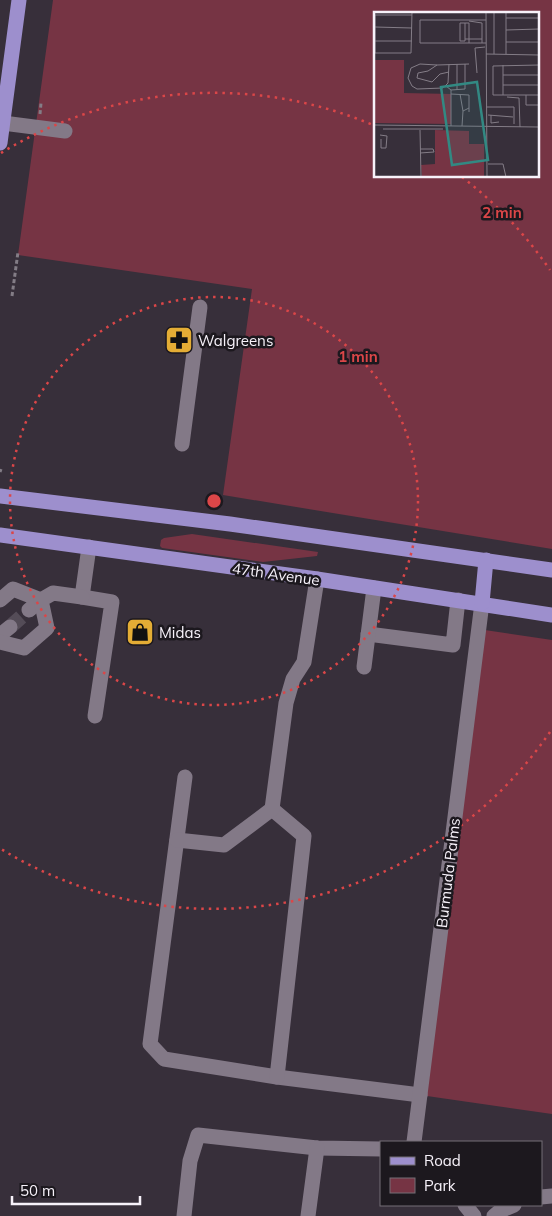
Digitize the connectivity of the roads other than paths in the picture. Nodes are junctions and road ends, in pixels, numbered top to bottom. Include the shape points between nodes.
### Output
1 (19, 0) edge
2 (3, 123) junction
3 (65, 132) dead end
4 (0, 144) edge
5 (200, 307) dead end
6 (182, 444) dead end
7 (0, 496) edge
8 (0, 535) edge
9 (89, 547) junction
10 (486, 560) junction
11 (552, 570) edge
12 (317, 580) junction
13 (374, 588) junction
14 (82, 597) junction
15 (0, 600) edge
16 (41, 600) junction
17 (458, 600) junction
18 (482, 604) junction
19 (29, 610) tunnel mouth
20 (552, 615) edge
21 (368, 634) junction
22 (0, 642) edge
23 (364, 667) dead end
24 (96, 716) dead end
25 (185, 777) dead end
26 (272, 809) junction
27 (177, 840) junction
28 (277, 1077) junction
29 (420, 1095) junction
30 (414, 1141) edge
31 (317, 1148) junction
32 (380, 1149) edge
33 (466, 1206) edge
34 (512, 1206) edge
35 (184, 1216) edge
36 (308, 1216) edge
37 (474, 1216) edge
38 (494, 1216) edge

1 - 2 main road
2 - 3 lane
2 - 4 main road
5 - 6 lane
7 - 10 main road
8 - 9 main road, 47th Avenue
9 - 12 main road, 47th Avenue
9 - 14 lane
10 - 11 main road
10 - 18 main road
12 - 13 main road, 47th Avenue
12 - 26 lane via 304,662 293,679 286,702
13 - 17 main road, 47th Avenue
13 - 21 lane
14 - 16 lane via 53,593
14 - 24 lane via 112,602
15 - 16 lane via 13,589
16 - 19 lane
16 - 22 lane via 47,628 24,648
17 - 18 main road, 47th Avenue
17 - 21 lane via 453,645
18 - 20 main road, 47th Avenue
18 - 29 lane, Burmuda Palms
21 - 23 lane
25 - 27 lane
26 - 27 lane via 224,845
26 - 28 lane via 304,836
27 - 28 lane via 150,1044 164,1059
28 - 29 lane
29 - 30 lane, Burmuda Palms
31 - 32 lane
31 - 35 lane via 198,1135 190,1161
31 - 36 lane
33 - 37 lane
34 - 38 lane

